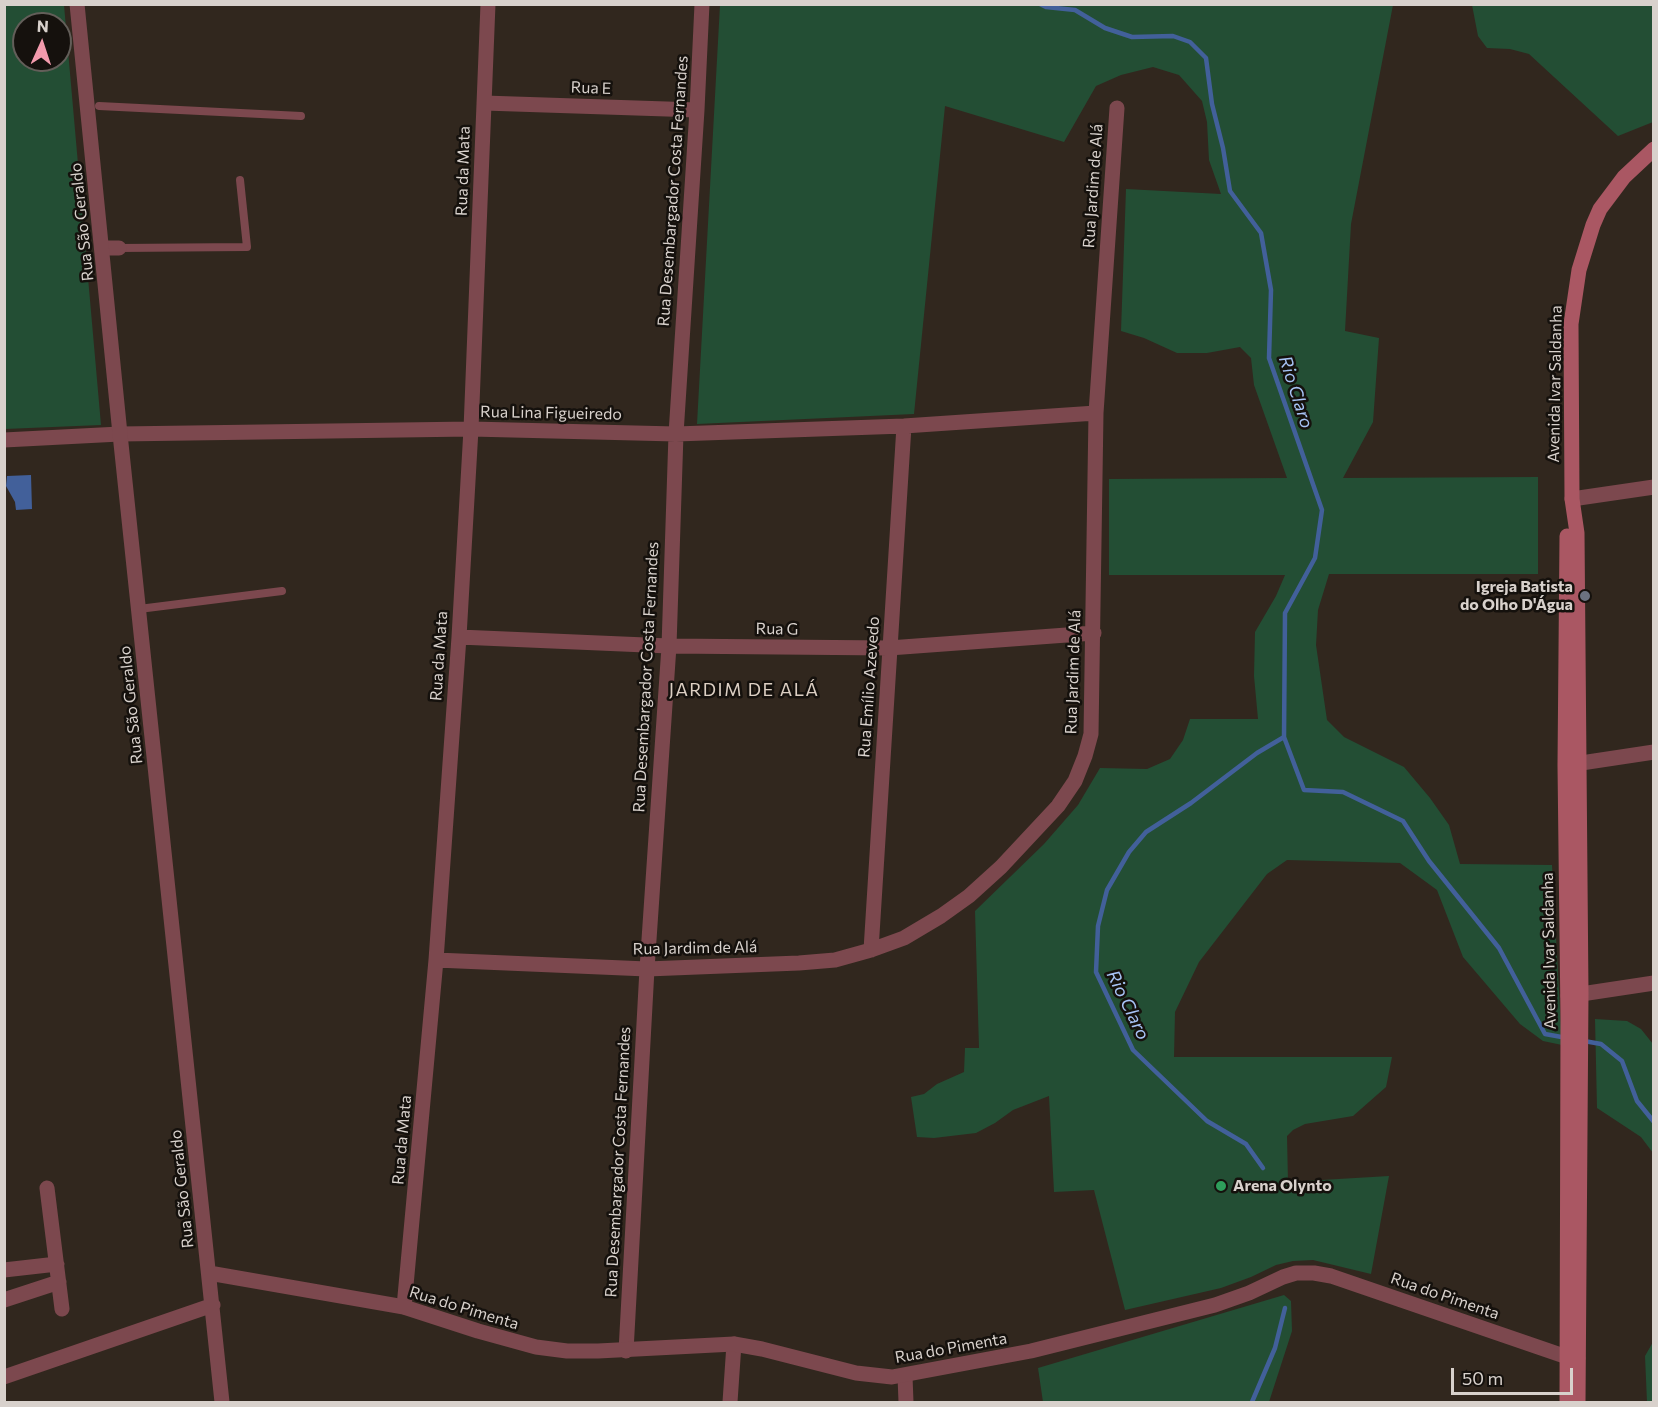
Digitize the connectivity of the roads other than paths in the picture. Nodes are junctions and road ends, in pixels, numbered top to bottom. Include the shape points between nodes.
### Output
1 (77, 4) edge
2 (488, 4) edge
3 (702, 4) edge
4 (483, 103) junction
5 (94, 106) junction
6 (1117, 108) dead end
7 (697, 110) junction
8 (301, 116) dead end
9 (1653, 149) edge
10 (240, 180) dead end
11 (102, 248) junction
12 (119, 248) joint
13 (1096, 413) junction
14 (904, 426) junction
15 (471, 429) junction
16 (120, 434) junction
17 (676, 434) junction
18 (4, 440) edge
19 (1653, 487) edge
20 (1572, 499) junction
21 (282, 591) dead end
22 (139, 609) junction
23 (1094, 633) junction
24 (459, 638) junction
25 (669, 646) junction
26 (889, 648) junction
27 (1653, 752) edge
28 (1572, 764) junction
29 (871, 950) junction
30 (436, 960) junction
31 (647, 969) junction
32 (1653, 983) edge
33 (1575, 994) junction
34 (46, 1188) dead end
35 (57, 1264) junction
36 (4, 1270) edge
37 (209, 1273) junction
38 (59, 1282) junction
39 (4, 1300) edge
40 (213, 1305) junction
41 (404, 1307) junction
42 (62, 1309) dead end
43 (734, 1344) junction
44 (626, 1351) junction
45 (1573, 1358) junction
46 (905, 1376) junction
47 (4, 1377) edge
48 (222, 1402) edge
49 (730, 1402) edge
50 (906, 1402) edge
51 (1567, 1402) edge
52 (1578, 1402) edge

1 - 5 street, Rua São Geraldo
2 - 4 street, Rua da Mata
3 - 7 street, Rua Desembargador Costa Fernandes
4 - 7 street, Rua E
4 - 15 street, Rua da Mata
5 - 8 lane
5 - 11 street, Rua São Geraldo
6 - 13 street, Rua Jardim de Alá
7 - 17 street, Rua Desembargador Costa Fernandes
9 - 20 main road, Avenida Ivar Saldanha via 1624,177 1600,209 1579,270 1571,324
10 - 12 lane via 247,247
11 - 12 street
11 - 16 street, Rua São Geraldo
13 - 14 street, Rua Lina Figueiredo
13 - 23 street, Rua Jardim de Alá
14 - 17 street, Rua Lina Figueiredo
14 - 26 street, Rua Emílio Azevedo
15 - 16 street, Rua Lina Figueiredo
15 - 17 street, Rua Lina Figueiredo
15 - 24 street, Rua da Mata
16 - 18 street, Rua Lina Figueiredo
16 - 22 street, Rua São Geraldo
17 - 25 street, Rua Desembargador Costa Fernandes
19 - 20 street
20 - 28 main road, Avenida Ivar Saldanha via 1567,535
21 - 22 lane
22 - 37 street, Rua São Geraldo
23 - 26 street, Rua G
23 - 29 street, Rua Jardim de Alá via 1091,734 1075,781 1058,806 969,896 903,938
24 - 25 street, Rua G
24 - 30 street, Rua da Mata
25 - 26 street, Rua G
25 - 31 street, Rua Desembargador Costa Fernandes
26 - 29 street, Rua Emílio Azevedo
27 - 28 street
28 - 33 main road, Avenida Ivar Saldanha
29 - 31 street, Rua Jardim de Alá via 835,960
30 - 31 street, Rua Jardim de Alá
30 - 41 street, Rua da Mata
31 - 44 street, Rua Desembargador Costa Fernandes
32 - 33 street
33 - 45 main road, Avenida Ivar Saldanha
34 - 35 street
35 - 36 street
35 - 38 street
37 - 40 street, Rua São Geraldo
37 - 41 street, Rua do Pimenta
38 - 39 street
38 - 42 street
40 - 47 street
40 - 48 street, Rua São Geraldo
41 - 44 street, Rua do Pimenta via 536,1347
43 - 44 street, Rua do Pimenta
43 - 46 street, Rua do Pimenta via 856,1373
43 - 49 street
45 - 46 street, Rua do Pimenta via 1331,1276 1296,1273 1233,1299 1177,1315 1031,1351
45 - 51 main road, Avenida Ivar Saldanha
45 - 52 main road, Avenida Ivar Saldanha
46 - 50 street

